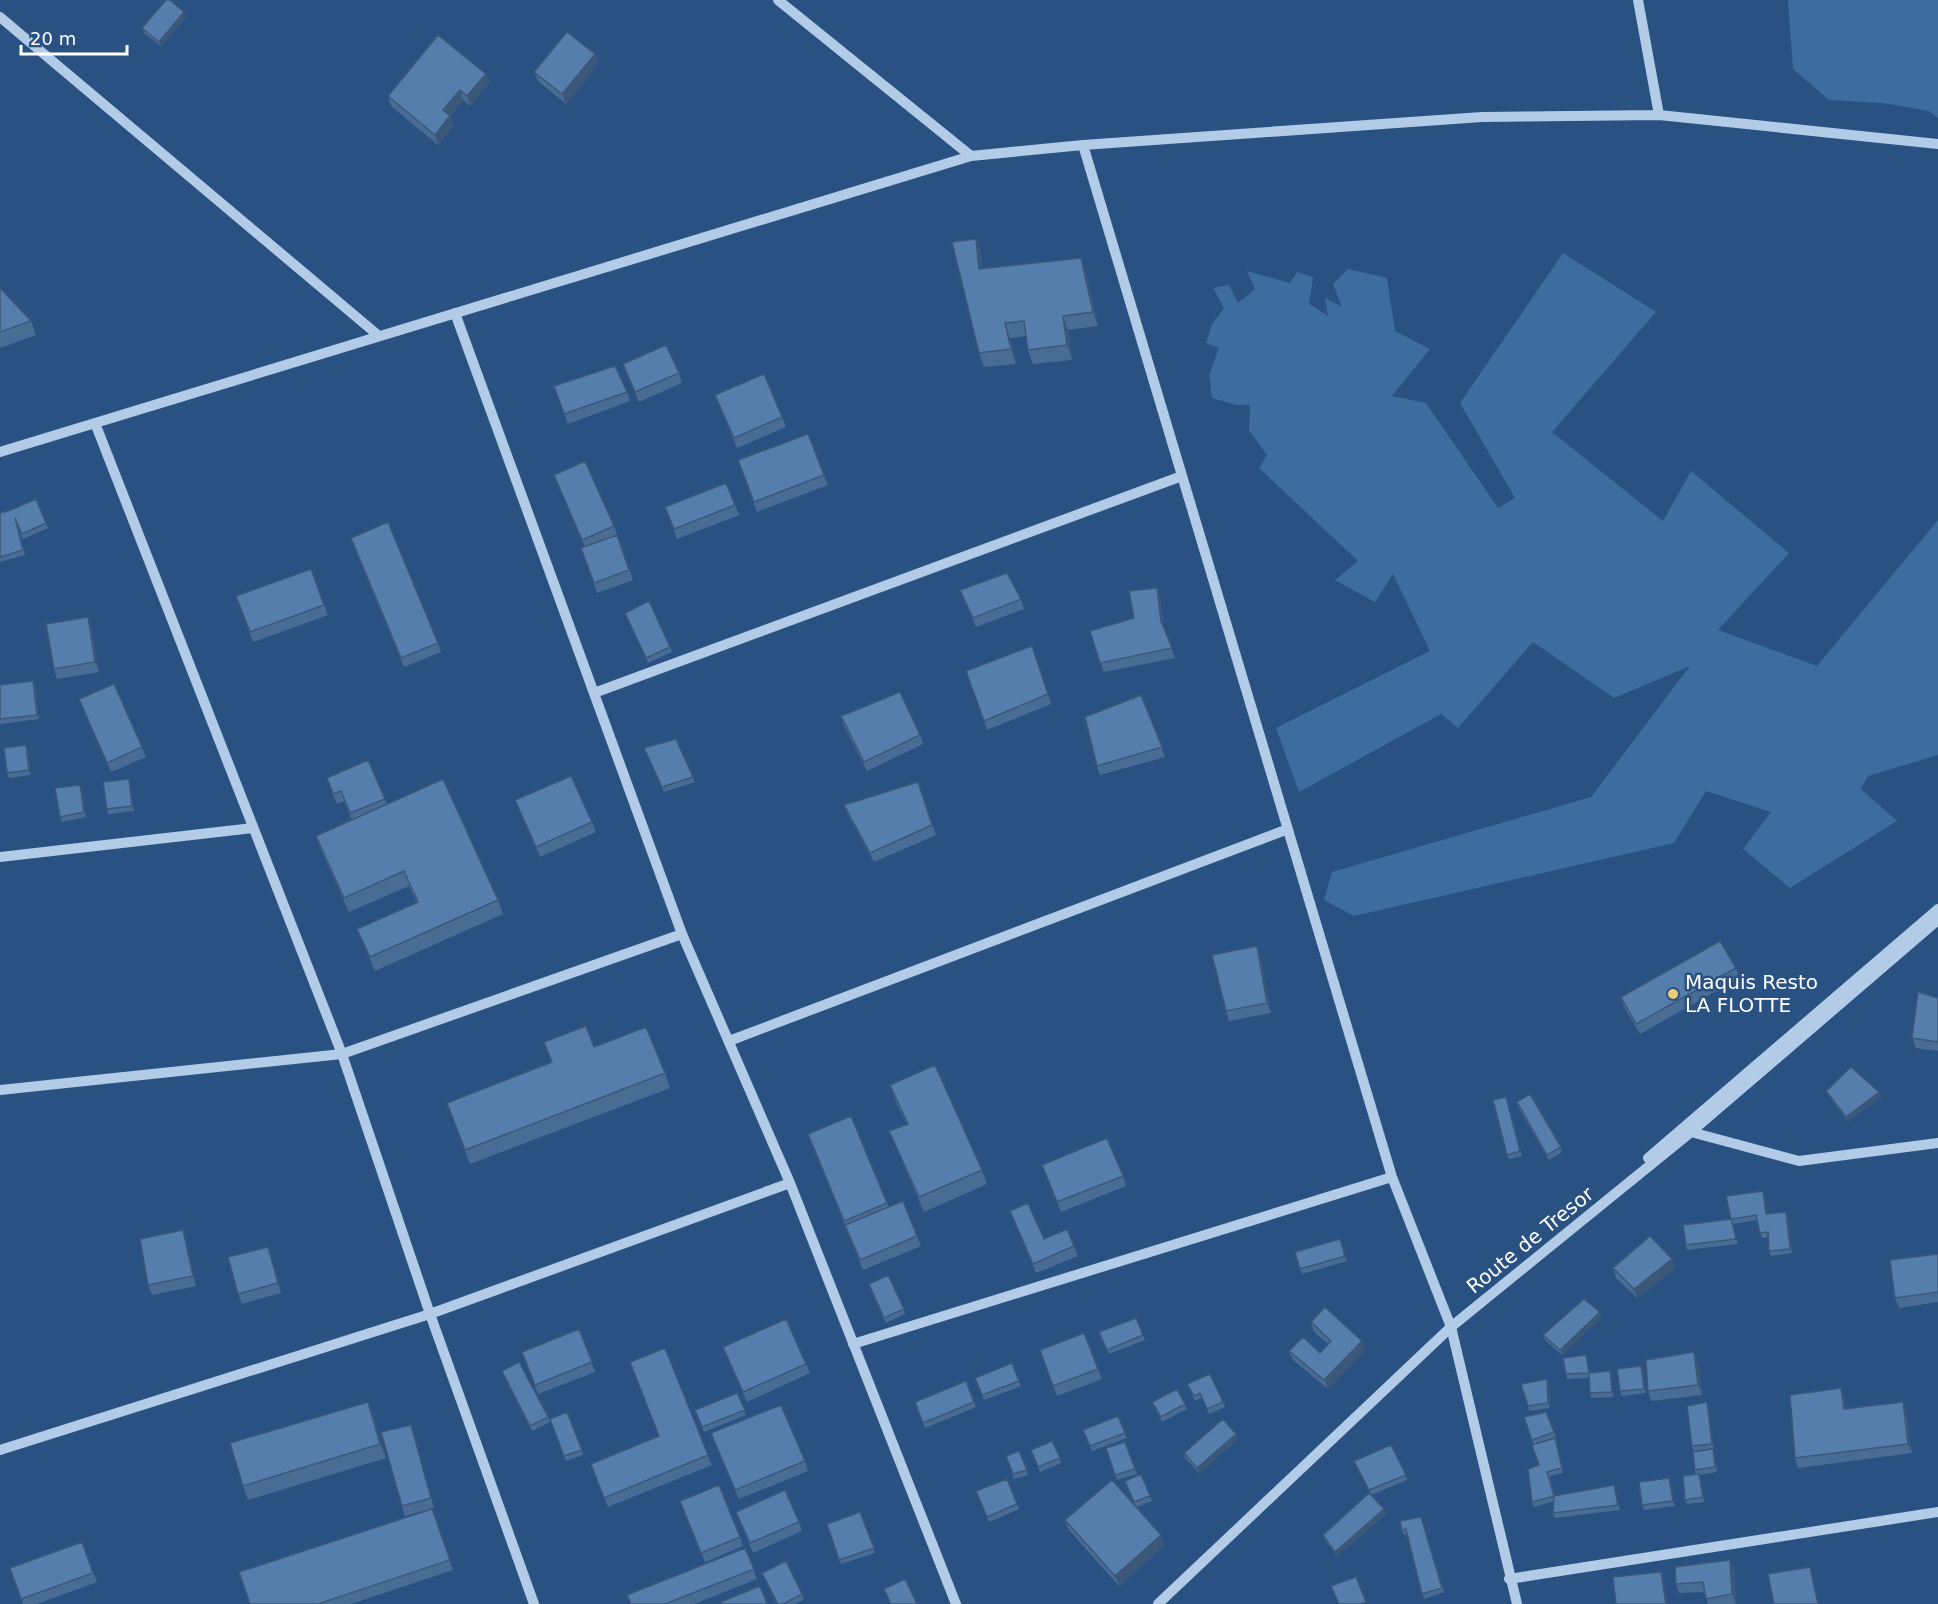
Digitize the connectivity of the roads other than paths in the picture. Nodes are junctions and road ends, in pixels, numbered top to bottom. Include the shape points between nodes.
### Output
1 (778, 0) edge
2 (1638, 0) edge
3 (0, 17) edge
4 (1659, 115) junction
5 (1938, 144) edge
6 (1083, 146) junction
7 (971, 156) junction
8 (455, 313) junction
9 (378, 336) junction
10 (95, 423) junction
11 (0, 452) edge
12 (1182, 476) junction
13 (594, 693) junction
14 (253, 828) junction
15 (1288, 829) junction
16 (0, 857) edge
17 (1938, 909) edge
18 (1938, 920) edge
19 (682, 934) junction
20 (729, 1041) junction
21 (342, 1054) junction
22 (0, 1090) edge
23 (1690, 1132) junction
24 (1938, 1143) edge
25 (1392, 1177) junction
26 (790, 1183) junction
27 (430, 1314) junction
28 (1451, 1327) junction
29 (853, 1344) junction
30 (0, 1450) edge
31 (1938, 1512) edge
32 (1509, 1578) junction
33 (534, 1604) edge
34 (956, 1604) edge
35 (1158, 1604) edge
36 (1517, 1604) edge

1 - 7 street
2 - 4 street
3 - 9 street
4 - 5 street
4 - 6 street via 1482,117
6 - 7 street
6 - 12 street
7 - 8 street
8 - 9 street
8 - 13 street
9 - 10 street
10 - 11 street
10 - 14 street
12 - 13 street
12 - 15 street
13 - 19 street
14 - 16 street
14 - 21 street
15 - 20 street
15 - 25 street
17 - 28 street
18 - 23 street, Route de Tresor
19 - 20 street
19 - 21 street
20 - 26 street
21 - 22 street
21 - 27 street
23 - 24 street via 1799,1161
23 - 28 street, Route de Tresor
25 - 28 street
25 - 29 street
26 - 27 street
26 - 29 street
27 - 30 street
27 - 33 street
28 - 32 street
28 - 35 street, Route de Tresor
29 - 34 street
31 - 32 street
32 - 36 street

